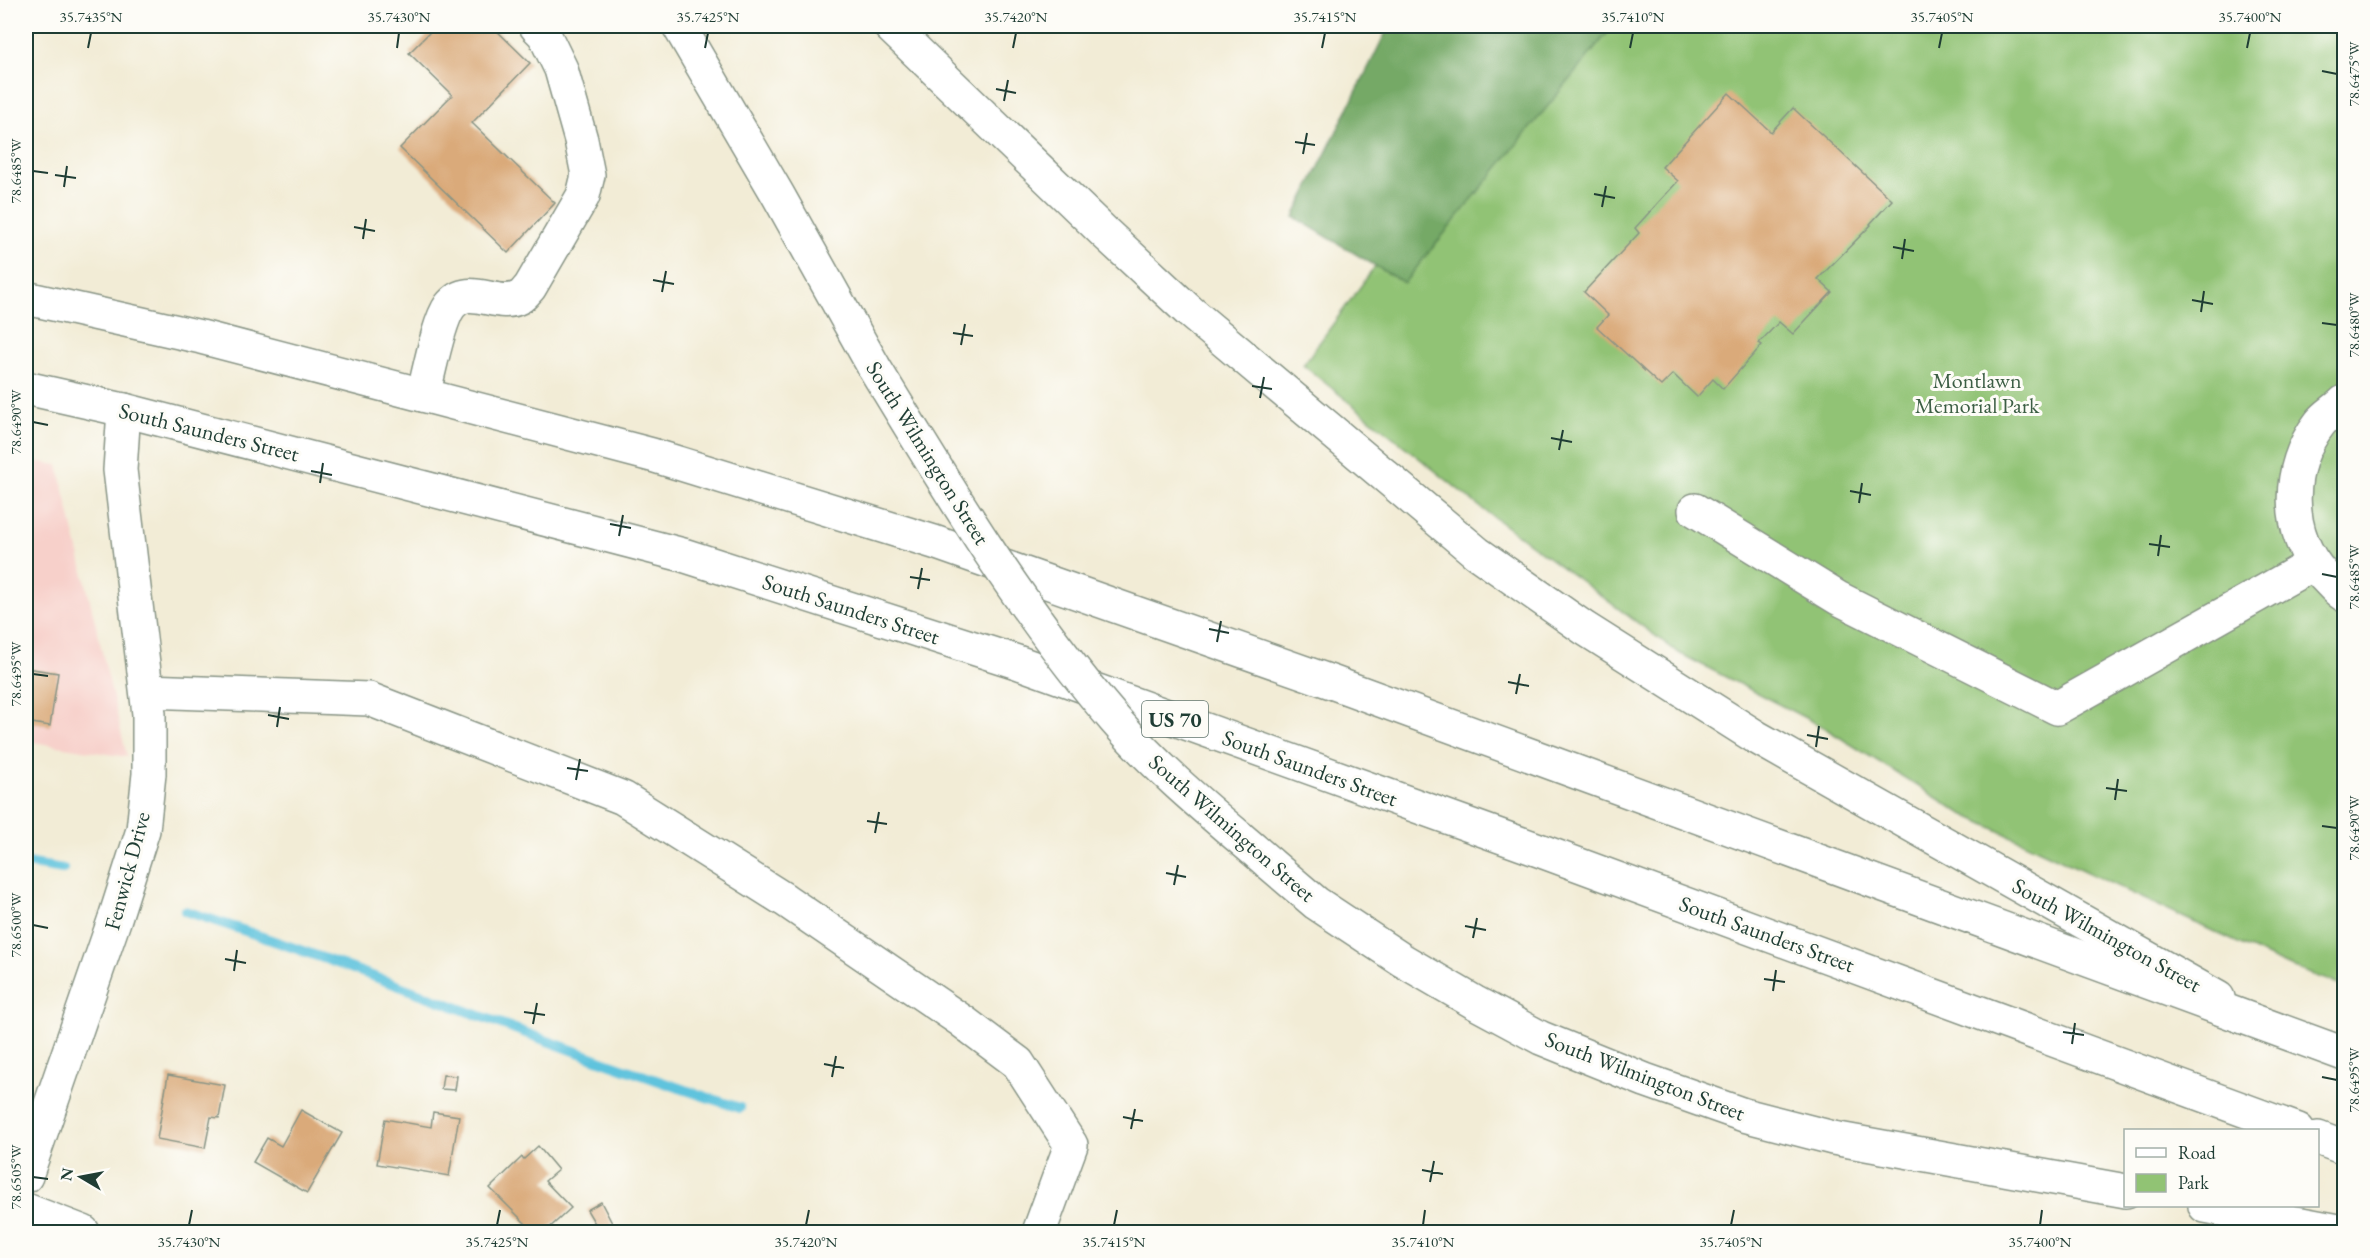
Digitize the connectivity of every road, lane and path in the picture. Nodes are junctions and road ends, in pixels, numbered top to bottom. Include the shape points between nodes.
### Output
1 (536, 26) edge
2 (678, 26) edge
3 (890, 26) edge
4 (26, 298) edge
5 (26, 388) edge
6 (423, 395) junction
7 (2344, 402) edge
8 (124, 411) junction
9 (1695, 510) dead end
10 (2313, 564) junction
11 (2344, 594) edge
12 (147, 691) junction
13 (2272, 1028) junction
14 (2344, 1054) edge
15 (2293, 1129) edge
16 (2319, 1138) edge
17 (2344, 1148) edge
18 (26, 1176) edge
19 (2124, 1191) edge
20 (2210, 1207) edge
21 (26, 1210) edge
22 (2344, 1232) edge
23 (83, 1233) edge
24 (1039, 1233) edge

1 - 6 main road via 561,69 581,140 588,175 583,196 530,287 520,297 503,300 470,294 450,306
2 - 19 main road, South Wilmington Street, bridge via 874,367 974,529 1075,673 1170,778 1316,903 1402,960 1541,1038 1645,1080 1744,1115 1833,1138
3 - 13 main road, South Wilmington Street via 1189,311 1477,553 1584,628 1756,737
4 - 6 main road via 201,337
5 - 8 main road, South Saunders Street / US 70
6 - 13 main road via 652,455 934,542 1334,683
7 - 10 main road via 2320,423 2300,457 2293,494 2297,531
8 - 12 main road, Fenwick Drive via 120,470
8 - 15 main road, South Saunders Street / US 70 via 683,555 1017,662
9 - 10 main road via 1838,598 2057,708
10 - 11 main road
12 - 18 main road, Fenwick Drive via 149,774 143,830
12 - 24 main road via 369,699 623,798 785,900 1018,1063 1071,1145
13 - 14 main road, South Wilmington Street
16 - 17 main road
20 - 22 main road
21 - 23 main road

